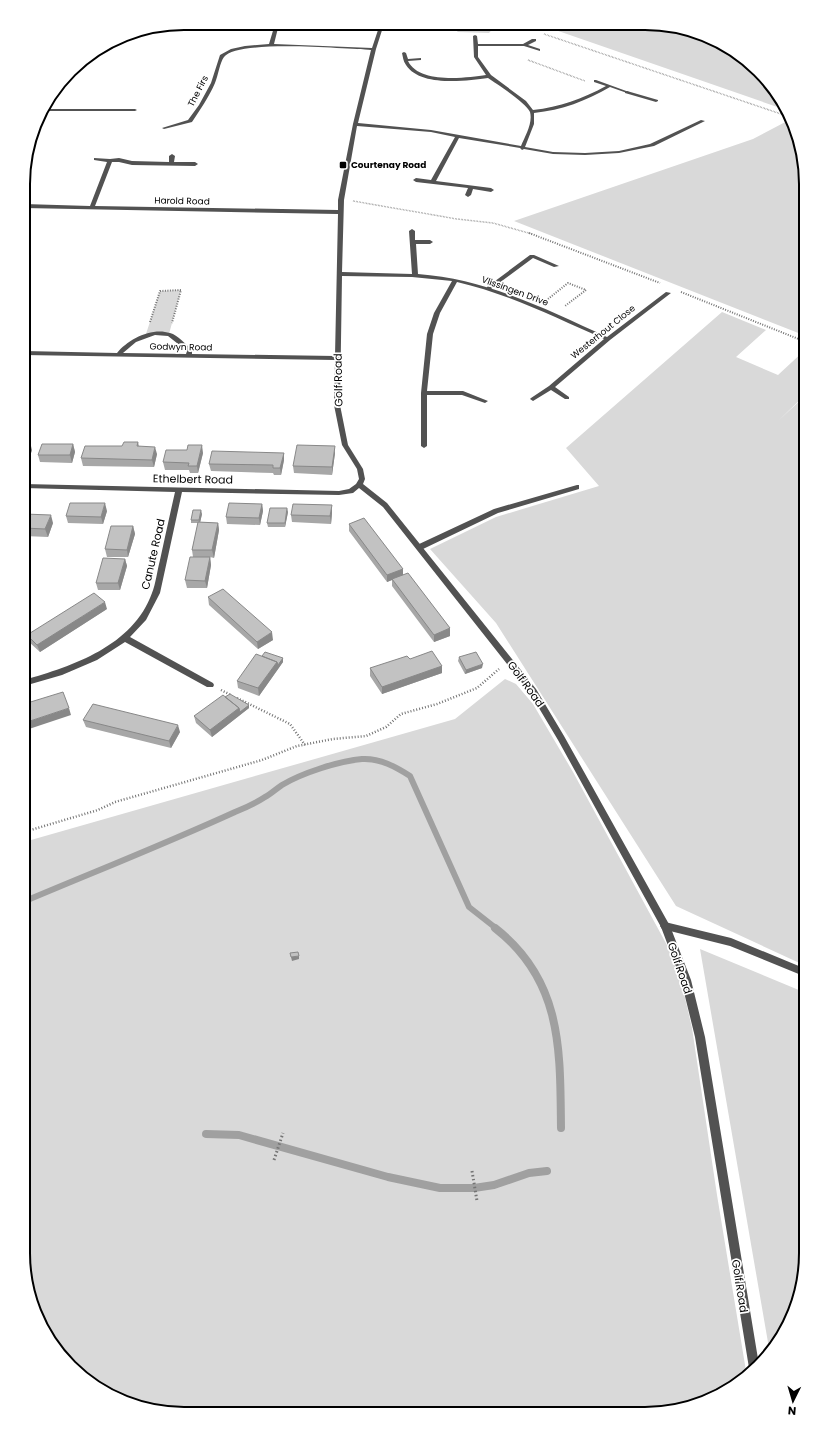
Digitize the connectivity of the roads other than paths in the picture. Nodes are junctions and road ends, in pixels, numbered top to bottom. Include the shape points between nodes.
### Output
1 (275, 30) edge
2 (380, 30) edge
3 (475, 36) dead end
4 (534, 40) dead end
5 (271, 45) junction
6 (475, 45) junction
7 (524, 45) junction
8 (374, 49) junction
9 (538, 50) road end
10 (404, 53) dead end
11 (419, 59) dead end
12 (406, 60) junction
13 (489, 76) junction
14 (596, 81) road end
15 (609, 86) junction
16 (656, 101) dead end
17 (49, 110) edge
18 (135, 110) dead end
19 (532, 112) junction
20 (703, 122) dead end
21 (355, 124) junction
22 (164, 128) dead end
23 (458, 135) junction
24 (522, 149) junction
25 (172, 156) dead end
26 (96, 159) dead end
27 (110, 161) junction
28 (171, 163) junction
29 (194, 164) dead end
30 (416, 180) dead end
31 (433, 182) junction
32 (471, 188) junction
33 (491, 190) dead end
34 (468, 195) dead end
35 (30, 206) edge
36 (92, 207) junction
37 (340, 212) junction
38 (412, 231) dead end
39 (413, 242) junction
40 (430, 242) dead end
41 (556, 266) dead end
42 (339, 274) junction
43 (415, 275) junction
44 (455, 280) junction
45 (489, 288) junction
46 (668, 293) dead end
47 (608, 339) junction
48 (30, 352) edge
49 (119, 354) junction
50 (189, 356) junction
51 (337, 358) junction
52 (551, 387) junction
53 (424, 393) junction
54 (567, 398) dead end
55 (533, 399) dead end
56 (485, 401) dead end
57 (424, 446) dead end
58 (359, 485) junction
59 (30, 486) edge
60 (578, 487) dead end
61 (179, 489) junction
62 (420, 547) junction
63 (125, 638) junction
64 (30, 681) edge
65 (210, 685) road end
66 (665, 926) junction
67 (799, 970) edge
68 (753, 1363) edge

1 - 5 street
2 - 8 street, Golf Road
3 - 6 street
4 - 7 street
5 - 8 street
5 - 22 street, The Firs via 245,46 222,56 212,83 190,121
6 - 7 street
6 - 13 street via 476,57
7 - 9 street
8 - 21 street, Golf Road
10 - 12 street
11 - 12 street
12 - 13 street via 415,72 444,80
13 - 19 street via 524,102
14 - 15 street
15 - 16 street
15 - 19 street via 576,104 560,109
17 - 18 street
19 - 24 street via 532,124
20 - 24 street via 652,145 619,152 585,154
21 - 23 street
21 - 37 street, Golf Road
23 - 24 street
23 - 31 street
25 - 28 street
26 - 27 street
27 - 28 street
27 - 36 street
28 - 29 street
30 - 31 street
31 - 32 street
32 - 33 street
32 - 34 street
35 - 36 street, Harold Road
36 - 37 street, Harold Road
37 - 42 street, Golf Road
38 - 39 street
39 - 40 street
39 - 43 street
41 - 45 street via 532,256
42 - 43 street, Vlissingen Drive
42 - 51 street, Golf Road
43 - 44 street, Vlissingen Drive
44 - 45 street, Vlissingen Drive
44 - 53 street via 437,313 430,334
45 - 47 street, Vlissingen Drive
46 - 47 street, Westerhout Close
47 - 52 street, Westerhout Close
48 - 49 street, Godwyn Road
49 - 50 street, Godwyn Road
49 - 50 street via 122,349 146,334 169,334 190,351
50 - 51 street, Godwyn Road
51 - 58 street, Golf Road via 337,405 345,445 360,469 362,479
52 - 54 street
52 - 55 street, Westerhout Close
53 - 56 street via 463,393
53 - 57 street
58 - 61 street, Ethelbert Road via 351,491 339,493
58 - 62 street, Golf Road via 386,505
59 - 61 street, Ethelbert Road
60 - 62 street via 496,511
61 - 63 street, Canute Road via 156,593 143,618
62 - 66 street, Golf Road via 533,691
63 - 64 street, Canute Road via 87,661
63 - 65 street
66 - 67 street via 731,942
66 - 68 street, Golf Road via 686,980 700,1037

